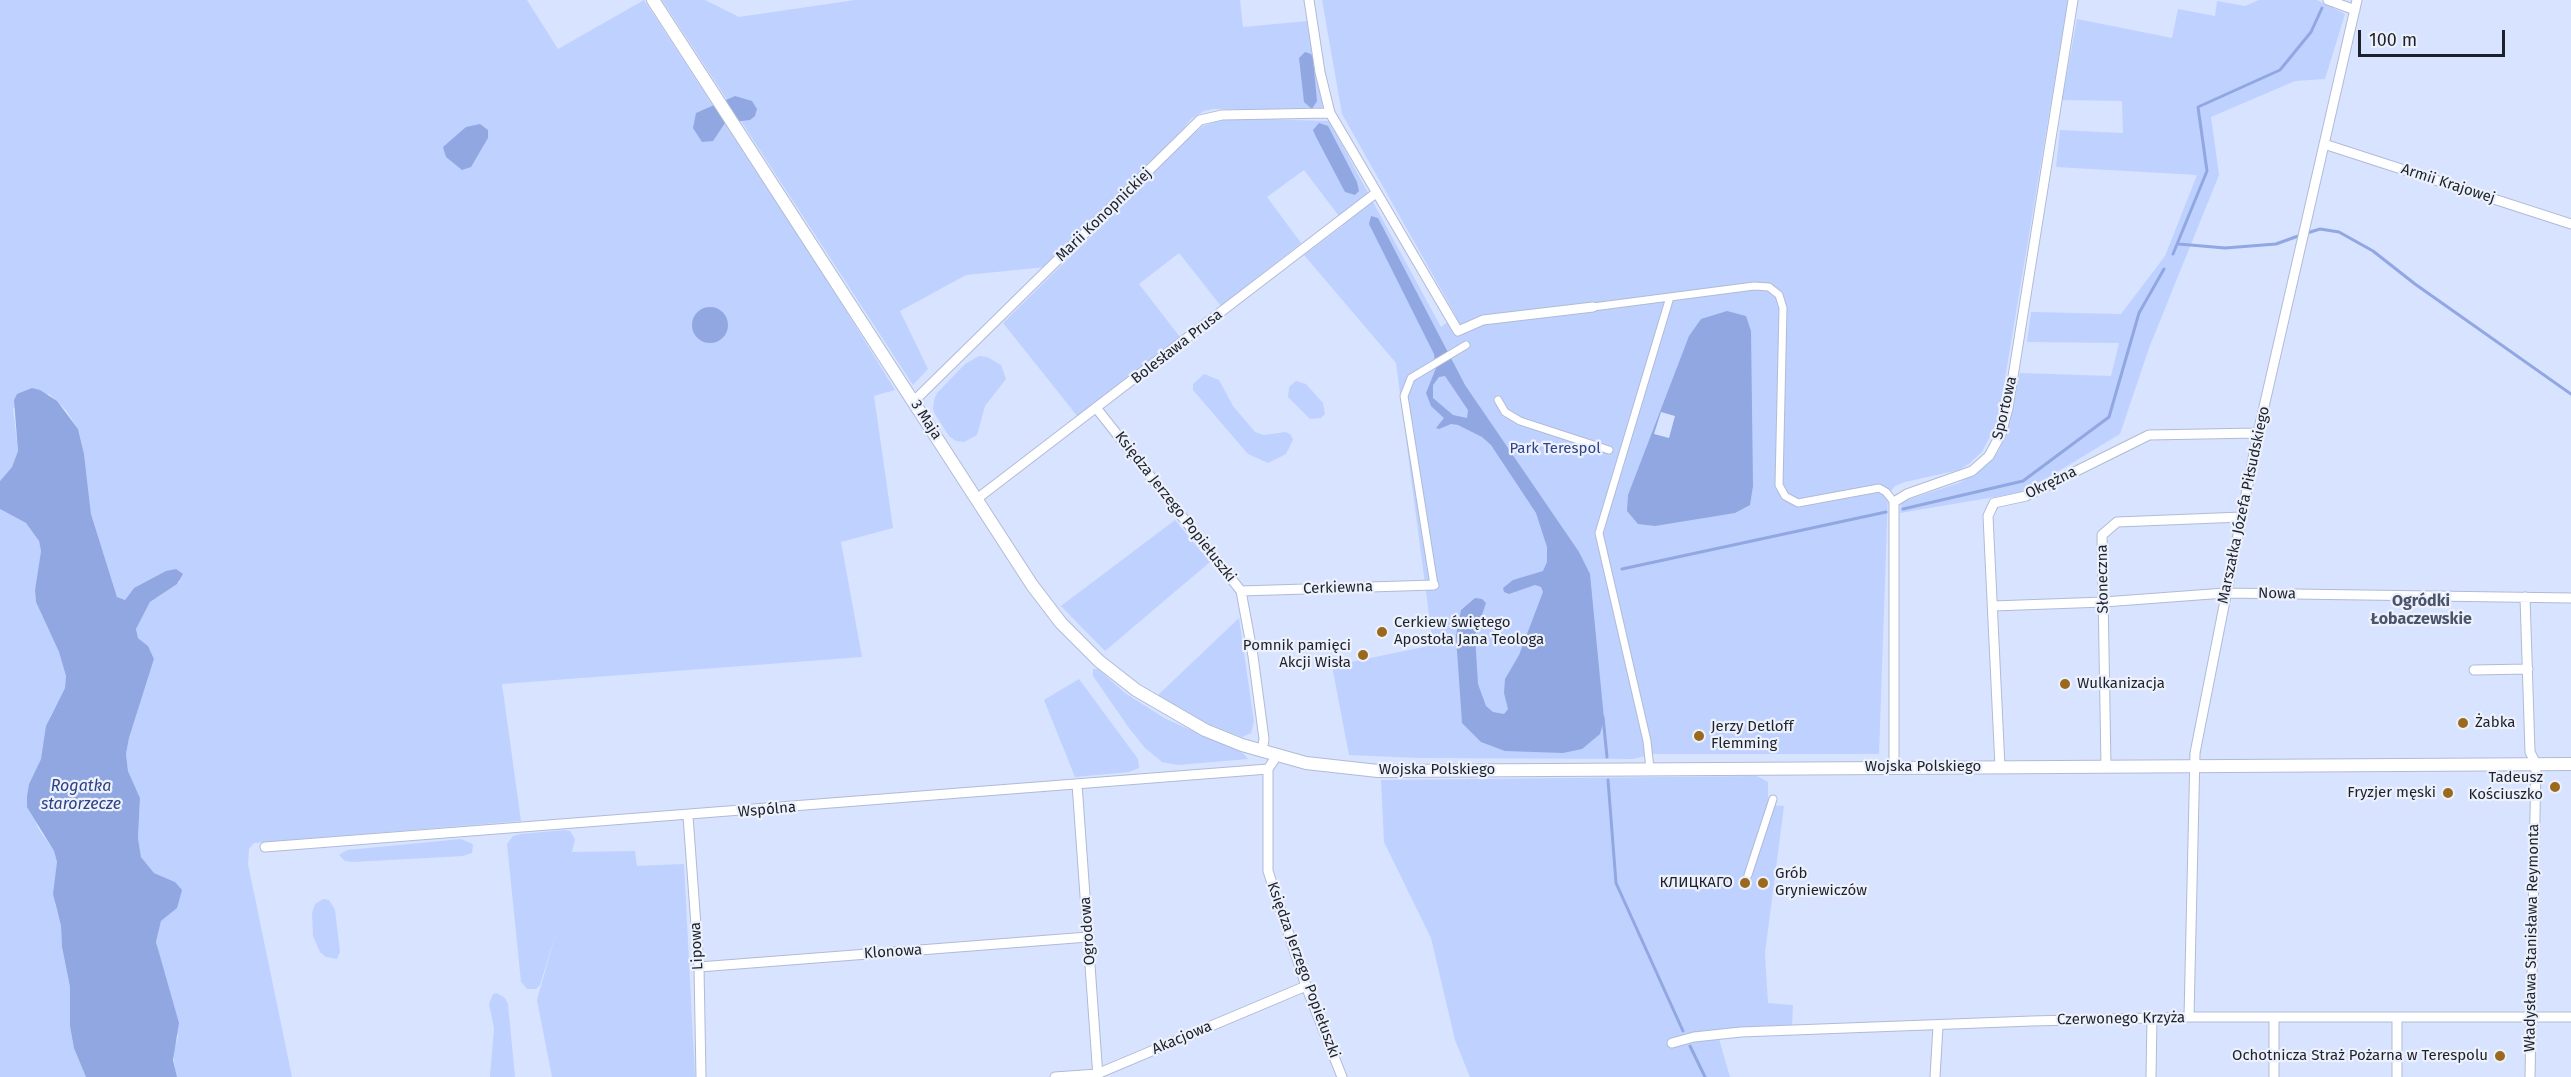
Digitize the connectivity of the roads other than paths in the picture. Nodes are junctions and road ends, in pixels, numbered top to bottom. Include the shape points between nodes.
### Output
1 (653, 0) edge
2 (1309, 0) edge
3 (2073, 0) edge
4 (2328, 0) edge
5 (2356, 5) edge
6 (1330, 113) junction
7 (2324, 144) junction
8 (1376, 192) junction
9 (2571, 224) edge
10 (1670, 297) junction
11 (1593, 307) joint
12 (1466, 345) dead end
13 (1498, 400) dead end
14 (914, 401) junction
15 (1097, 409) junction
16 (2258, 433) junction
17 (1609, 450) dead end
18 (978, 498) junction
19 (1894, 502) junction
20 (2242, 517) junction
21 (1434, 585) joint
22 (1241, 591) junction
23 (2224, 593) junction
24 (2525, 597) junction
25 (2571, 598) edge
26 (2104, 602) junction
27 (1994, 606) junction
28 (2528, 669) junction
29 (2474, 670) dead end
30 (1262, 752) junction
31 (1276, 757) junction
32 (2536, 764) junction
33 (2571, 764) edge
34 (2193, 766) junction
35 (1894, 767) junction
36 (2000, 767) junction
37 (2106, 767) junction
38 (1268, 769) junction
39 (1650, 769) junction
40 (1077, 784) junction
41 (1773, 799) dead end
42 (688, 816) junction
43 (265, 848) dead end
44 (1748, 874) dead end
45 (1088, 937) junction
46 (699, 967) junction
47 (1306, 986) junction
48 (2189, 1017) junction
49 (2397, 1017) junction
50 (2530, 1017) junction
51 (2571, 1017) edge
52 (2152, 1018) junction
53 (2274, 1018) junction
54 (1938, 1026) junction
55 (1672, 1043) dead end
56 (1097, 1075) edge
57 (701, 1077) edge
58 (1055, 1077) edge
59 (1342, 1077) edge
60 (1935, 1077) edge
61 (2151, 1077) edge
62 (2274, 1077) edge
63 (2397, 1077) edge
64 (2530, 1077) edge

1 - 14 street, 3 Maja
2 - 6 street
3 - 19 street, Sportowa via 2001,434 1989,456 1971,471
4 - 5 street
5 - 7 street, Marszałka Józefa Piłsudskiego
6 - 8 street
6 - 14 street, Marii Konopnickiej via 1222,115 1200,120
7 - 9 street, Armii Krajowej
7 - 16 street, Marszałka Józefa Piłsudskiego
8 - 11 street via 1458,331 1482,320
8 - 15 street, Bolesława Prusa
10 - 11 street
10 - 19 street via 1754,286 1769,287 1779,294 1783,308 1779,485 1785,496 1798,503 1879,488
10 - 39 street via 1599,533
12 - 21 street via 1412,378 1404,396
13 - 17 street via 1505,412 1520,421
14 - 18 street, 3 Maja
15 - 18 street, Bolesława Prusa
15 - 22 street, Księdza Jerzego Popiełuszki
16 - 20 street, Marszałka Józefa Piłsudskiego
16 - 27 street, Okrężna via 2149,435 2026,496 1994,503 1988,516
18 - 30 street, 3 Maja via 1032,585 1061,624 1099,661 1170,712
19 - 35 street
20 - 23 street, Marszałka Józefa Piłsudskiego
20 - 26 street, Słoneczna via 2117,522 2102,535
21 - 22 street, Cerkiewna
22 - 30 street, Księdza Jerzego Popiełuszki via 1264,739
23 - 24 street, Nowa
23 - 26 street, Nowa
23 - 34 street, Marszałka Józefa Piłsudskiego
24 - 25 street, Nowa
24 - 28 street
26 - 27 street, Nowa
26 - 37 street, Słoneczna
27 - 36 street, Okrężna
28 - 29 street
28 - 32 street via 2530,752
30 - 31 street, 3 Maja
31 - 38 street
31 - 39 street, Wojska Polskiego via 1378,771
32 - 33 street, Wojska Polskiego
32 - 34 street, Wojska Polskiego
32 - 50 street, Władysława Stanisława Reymonta
34 - 37 street, Wojska Polskiego
34 - 48 street, Marszałka Józefa Piłsudskiego
35 - 36 street, Wojska Polskiego
35 - 39 street, Wojska Polskiego
36 - 37 street, Wojska Polskiego
38 - 40 street, Wspólna
38 - 47 street, Księdza Jerzego Popiełuszki via 1268,871
40 - 42 street, Wspólna
40 - 45 street, Ogrodowa
41 - 44 street
42 - 43 street, Wspólna
42 - 46 street, Lipowa
45 - 46 street, Klonowa
45 - 56 street, Ogrodowa
46 - 57 street, Lipowa
47 - 56 street, Akacjowa
47 - 59 street, Księdza Jerzego Popiełuszki
48 - 52 street, Czerwonego Krzyża
48 - 53 street, Czerwonego Krzyża
49 - 50 street, Czerwonego Krzyża
49 - 53 street, Czerwonego Krzyża
49 - 63 street
50 - 51 street, Czerwonego Krzyża
50 - 64 street, Władysława Stanisława Reymonta
52 - 54 street, Czerwonego Krzyża
52 - 61 street
53 - 62 street
54 - 55 street, Czerwonego Krzyża via 1741,1032
54 - 60 street
56 - 58 street, Akacjowa

